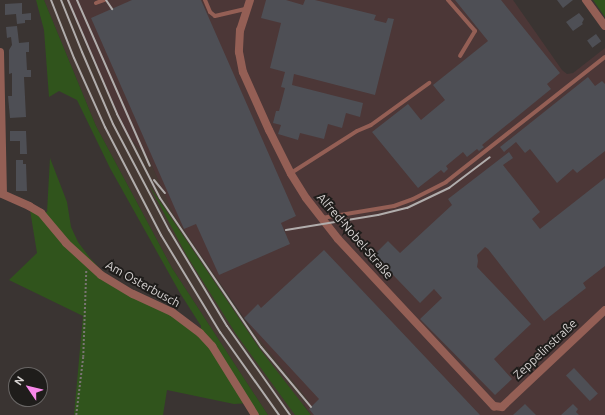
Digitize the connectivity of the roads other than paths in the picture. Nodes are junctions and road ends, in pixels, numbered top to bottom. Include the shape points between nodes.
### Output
1 (104, 0) edge
2 (205, 0) edge
3 (250, 0) edge
4 (448, 0) edge
5 (586, 0) edge
6 (96, 3) dead end
7 (246, 9) junction
8 (605, 26) edge
9 (0, 52) edge
10 (460, 56) dead end
11 (605, 57) edge
12 (429, 83) dead end
13 (291, 174) junction
14 (2, 194) edge
15 (322, 218) junction
16 (605, 310) edge
17 (502, 407) joint
18 (255, 415) edge

1 - 6 lane
2 - 7 lane via 210,12 215,16
3 - 7 street, Alfred-Nobel-Straße
4 - 10 lane via 475,32
5 - 8 street
7 - 13 street, Alfred-Nobel-Straße via 240,30 239,52 243,72 268,130
9 - 14 street
11 - 15 lane via 446,182 413,200 394,206
12 - 13 lane via 371,125 356,131
13 - 15 street, Alfred-Nobel-Straße
14 - 18 street, Am Osterbusch via 41,214 88,265 114,284 177,316 200,333 212,346
15 - 17 street, Alfred-Nobel-Straße via 494,406
16 - 17 street, Zeppelinstraße

